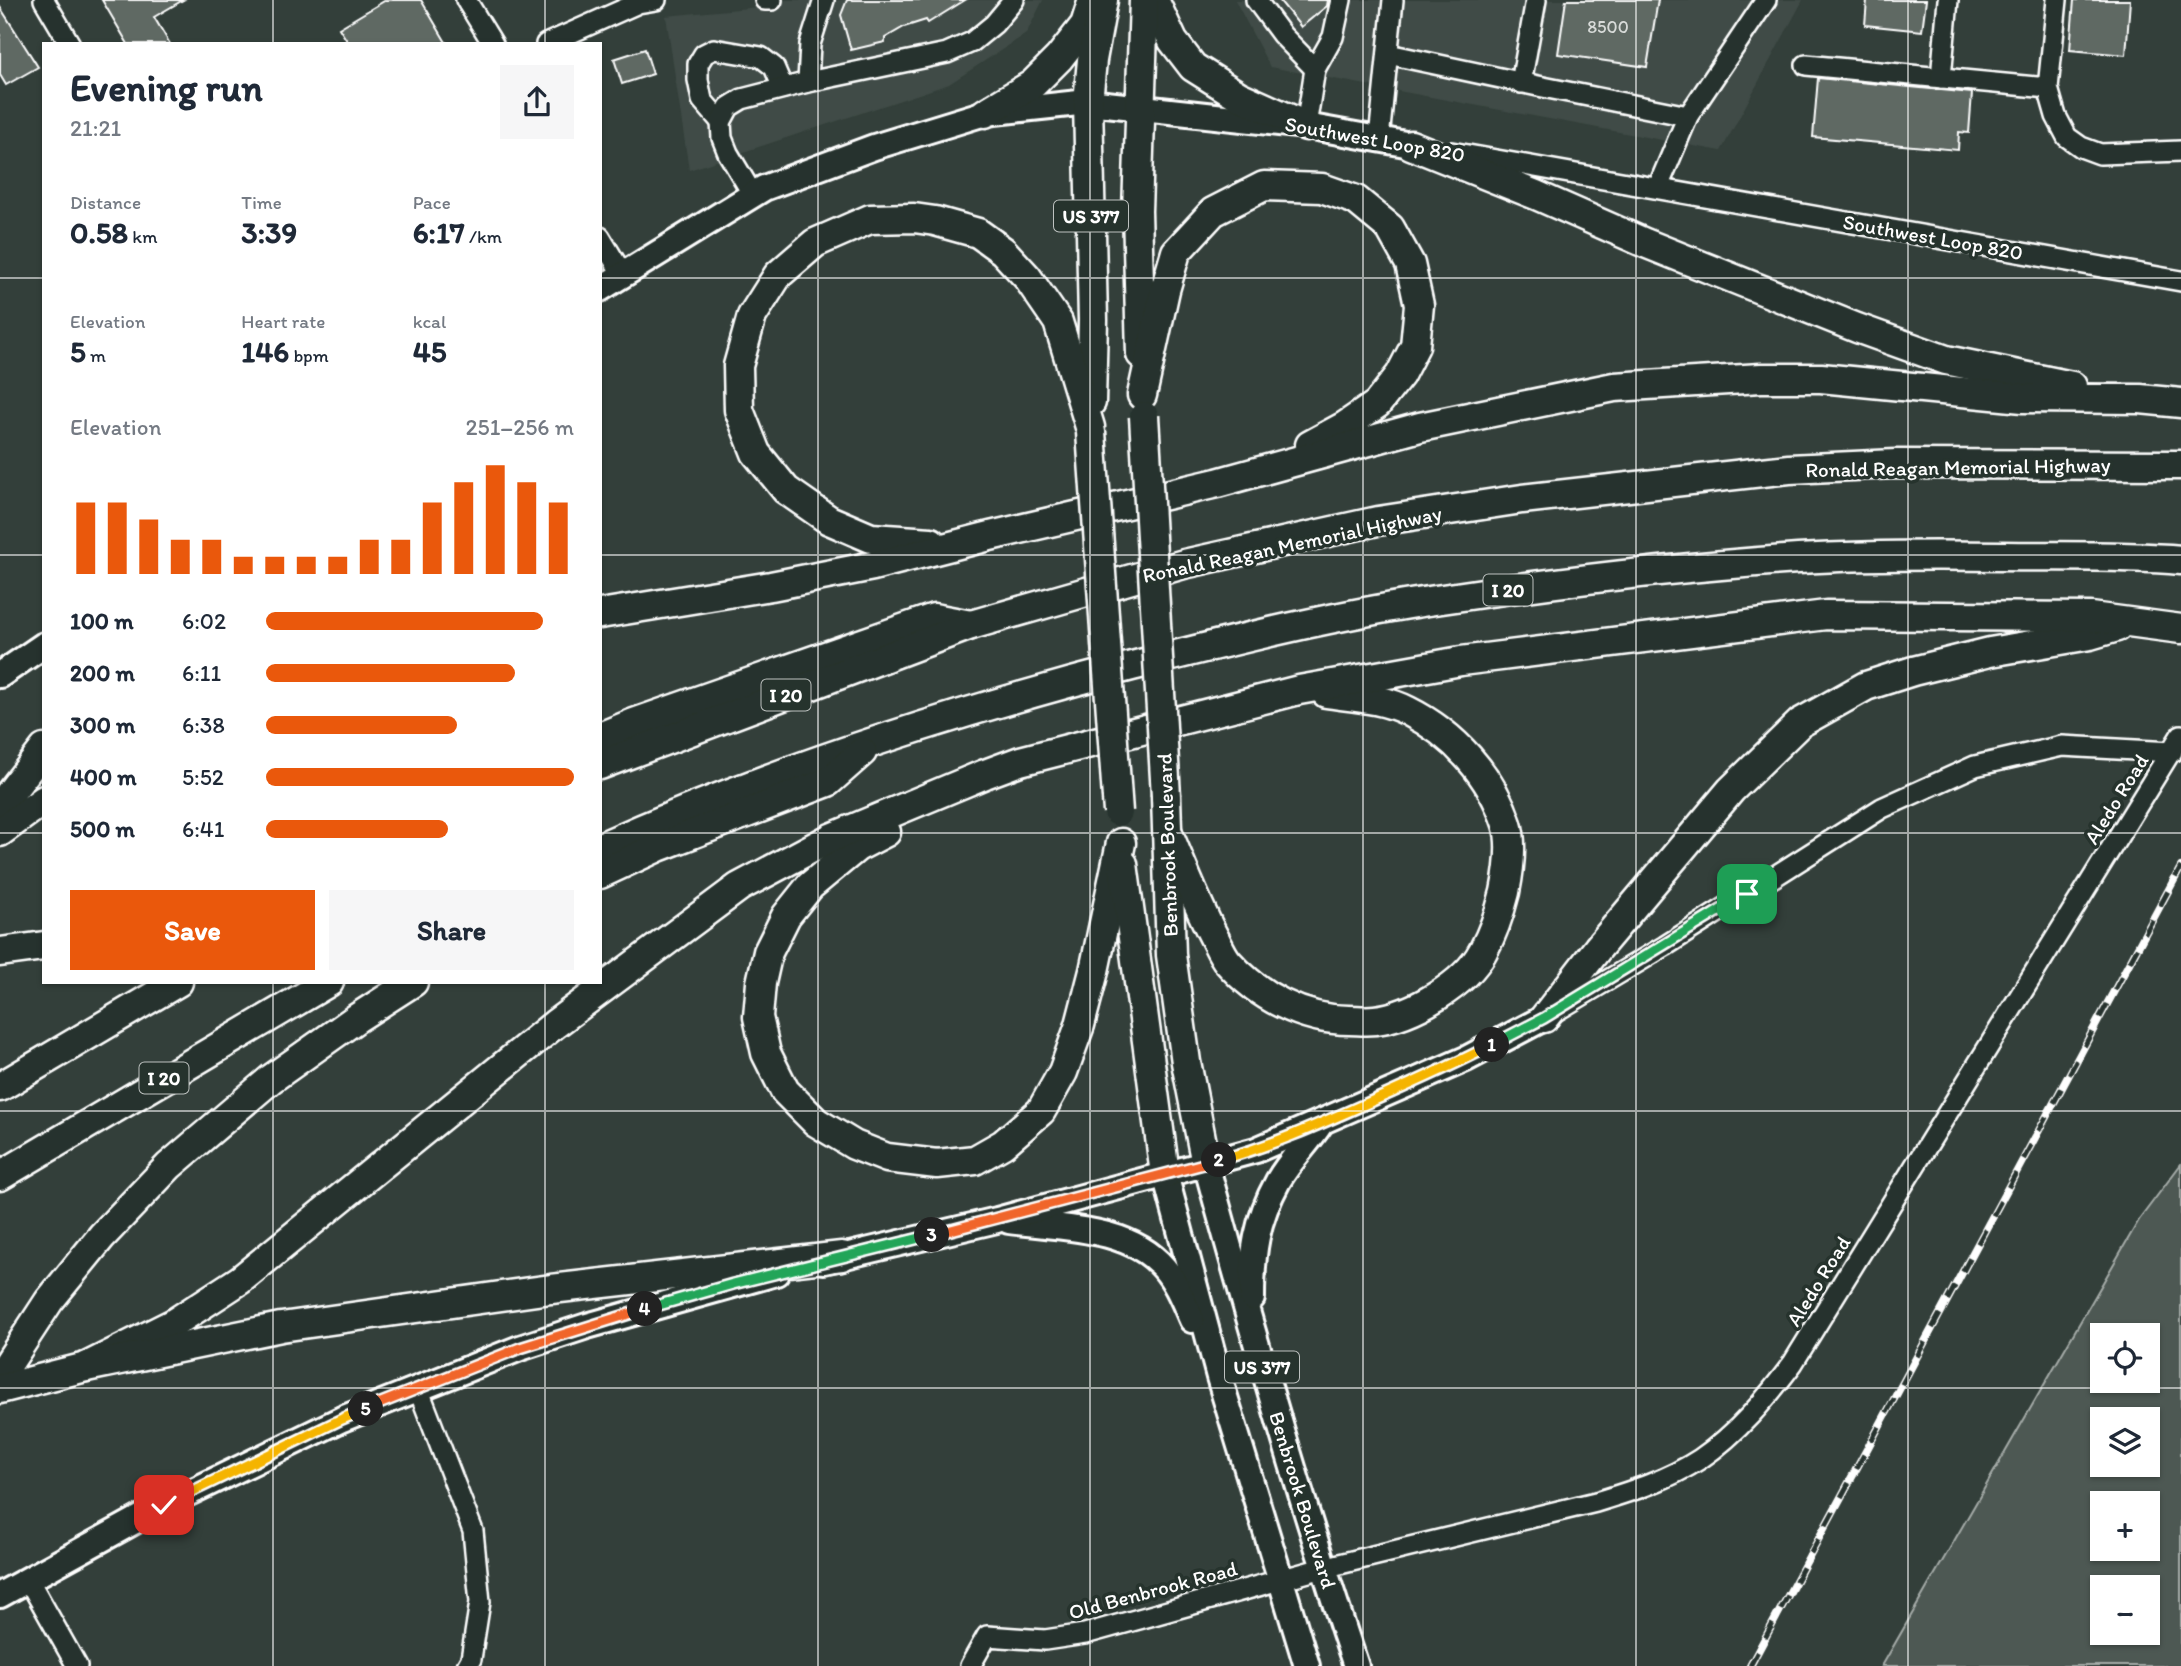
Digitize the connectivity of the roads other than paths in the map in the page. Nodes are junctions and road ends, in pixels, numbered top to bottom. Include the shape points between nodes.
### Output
1 (44, 0) edge
2 (466, 0) edge
3 (656, 0) edge
4 (824, 0) edge
5 (1014, 0) edge
6 (1093, 0) edge
7 (1103, 0) edge
8 (1144, 0) edge
9 (1154, 0) edge
10 (1256, 0) edge
11 (1341, 0) edge
12 (1393, 0) edge
13 (1536, 0) edge
14 (1766, 0) edge
15 (1948, 0) edge
16 (2057, 0) edge
17 (577, 37) edge
18 (69, 42) edge
19 (491, 42) edge
20 (555, 42) edge
21 (1388, 54) junction
22 (1805, 65) dead end
23 (1315, 69) junction
24 (1941, 78) junction
25 (808, 82) junction
26 (1521, 83) junction
27 (783, 88) junction
28 (2048, 88) junction
29 (1088, 102) junction
30 (1140, 106) junction
31 (985, 113) junction
32 (1688, 116) junction
33 (721, 122) junction
34 (1306, 126) junction
35 (1379, 139) junction
36 (1410, 145) junction
37 (2181, 151) edge
38 (1658, 187) junction
39 (753, 195) junction
40 (602, 240) edge
41 (623, 275) junction
42 (2181, 281) edge
43 (602, 288) edge
44 (2140, 400) junction
45 (2181, 403) edge
46 (1143, 405) junction
47 (1090, 430) junction
48 (1283, 463) junction
49 (2181, 465) edge
50 (955, 544) junction
51 (2170, 559) edge
52 (602, 614) edge
53 (2131, 624) junction
54 (971, 625) junction
55 (2181, 629) edge
56 (42, 646) edge
57 (0, 675) edge
58 (1299, 690) junction
59 (602, 736) edge
60 (874, 741) junction
61 (2176, 744) edge
62 (42, 752) edge
63 (602, 764) edge
64 (985, 774) junction
65 (42, 801) edge
66 (0, 806) edge
67 (0, 832) edge
68 (1168, 833) junction
69 (1121, 843) junction
70 (602, 846) edge
71 (602, 873) edge
72 (42, 946) edge
73 (0, 953) edge
74 (175, 984) edge
75 (326, 984) edge
76 (410, 984) edge
77 (1544, 1018) junction
78 (0, 1087) edge
79 (1321, 1123) junction
80 (1206, 1164) junction
81 (1165, 1174) junction
82 (0, 1176) edge
83 (998, 1220) junction
84 (842, 1256) junction
85 (1253, 1338) junction
86 (86, 1367) junction
87 (0, 1376) edge
88 (1219, 1377) junction
89 (418, 1388) junction
90 (0, 1389) edge
91 (1323, 1568) junction
92 (29, 1579) junction
93 (1280, 1580) junction
94 (0, 1595) edge
95 (77, 1666) edge
96 (467, 1666) edge
97 (970, 1666) edge
98 (1307, 1666) edge
99 (1356, 1666) edge

1 - 18 street
2 - 19 street
3 - 17 street via 638,3
4 - 25 street via 810,44
5 - 25 street via 972,42 947,53
6 - 31 highway via 1085,25 1059,58 1033,84
7 - 29 highway, Benbrook Boulevard / US 377
8 - 30 highway, Benbrook Boulevard / US 377
9 - 34 highway via 1173,41 1193,67 1239,96
10 - 23 street
11 - 23 street via 1333,37
12 - 21 street
13 - 26 street
14 - 32 street
15 - 24 street
16 - 28 street
17 - 20 street
21 - 26 street
21 - 35 street
22 - 24 street
23 - 34 street
24 - 28 street
25 - 27 street
26 - 32 street
27 - 33 street via 742,99 729,107
27 - 33 street via 774,67 761,57 714,49 704,54 698,64 702,100
28 - 37 street via 2067,137 2081,147 2100,154
29 - 30 main road, Southwest Loop 820
29 - 31 main road, Southwest Loop 820
29 - 47 highway, Benbrook Boulevard / US 377 via 1094,320
30 - 34 main road, Southwest Loop 820
30 - 46 highway, Benbrook Boulevard / US 377 via 1137,211
31 - 39 main road, Southwest Loop 820 via 874,147
32 - 38 street
33 - 39 street via 727,153
34 - 35 main road, Southwest Loop 820
35 - 36 main road, Southwest Loop 820
36 - 38 street, Southwest Loop 820
36 - 44 highway via 1657,248 1946,360
38 - 42 street, Southwest Loop 820
39 - 41 main road, Southwest Loop 820
40 - 41 street
41 - 43 main road, Southwest Loop 820
44 - 45 highway
44 - 48 highway via 2023,398 1821,378 1614,387 1420,427
46 - 48 highway via 1176,252 1213,212 1264,186 1322,188 1356,200 1390,228 1410,264 1419,305 1415,346 1377,404
46 - 68 highway, Benbrook Boulevard / US 377, bridge
47 - 50 highway via 1058,323 1027,277 978,233 914,218 870,219 815,243 778,275 752,316 738,366 739,410 756,453 786,491 829,520 870,538
47 - 69 highway, Benbrook Boulevard / US 377, bridge
48 - 50 highway via 1217,483
49 - 54 highway, Ronald Reagan Memorial Highway / I 20 via 1896,464 1789,469 1521,499 1378,521 1184,564
50 - 52 highway via 784,584
51 - 60 highway, I 20 via 1938,555 1802,559 1643,572 1441,599 1181,654 1033,692
53 - 55 highway
53 - 58 highway via 2091,617 1826,615 1461,661
53 - 77 highway via 1913,671 1866,686 1800,723 1731,790
54 - 59 highway via 934,618
54 - 63 highway, Ronald Reagan Memorial Highway / I 20
56 - 57 main road
58 - 64 highway via 1020,761
58 - 68 highway via 1372,699 1407,710 1466,754 1489,782 1508,826 1510,870 1500,912 1482,953 1456,984 1420,1007 1377,1020 1334,1020 1296,1011 1258,990 1227,961
60 - 70 highway, I 20 via 670,816
60 - 71 highway via 828,782
61 - 77 street via 2062,746 1975,766 1882,808
61 - 91 street, Aledo Road via 1794,1363 1735,1431 1699,1460 1637,1489
62 - 66 highway
64 - 69 highway via 949,801 857,848 838,863 810,886 786,916 768,952 758,1017 766,1053 785,1091 816,1122 854,1145 887,1158 937,1164 975,1160 1003,1144 1041,1111 1063,1072 1080,1025
64 - 86 highway via 831,838 739,887 555,1024 240,1280 174,1323
65 - 67 highway
68 - 80 highway, Benbrook Boulevard / US 377 via 1171,955 1185,1062
69 - 81 highway, Benbrook Boulevard / US 377
72 - 73 highway
74 - 78 highway
75 - 82 highway, I 20
76 - 87 highway via 271,1079 169,1166 102,1236 49,1301
77 - 79 main road via 1466,1059
79 - 80 main road via 1256,1150
79 - 85 main road via 1279,1180 1263,1214 1252,1261
80 - 81 main road
80 - 85 main road, Benbrook Boulevard / US 377
81 - 83 main road
81 - 88 main road, Benbrook Boulevard / US 377
83 - 84 main road
83 - 88 main road via 1106,1234 1153,1256 1175,1284
84 - 86 highway via 551,1289 281,1327
84 - 89 main road via 587,1326
85 - 91 main road, Benbrook Boulevard / US 377
86 - 90 highway
88 - 93 main road, Benbrook Boulevard / US 377
89 - 92 main road via 223,1476
89 - 96 street via 473,1531 480,1602
91 - 93 street, Aledo Road
91 - 99 main road, Benbrook Boulevard / US 377
92 - 94 main road
92 - 95 street
93 - 97 street, Old Benbrook Road via 1085,1634 1045,1640 987,1636
93 - 98 main road, Benbrook Boulevard / US 377

